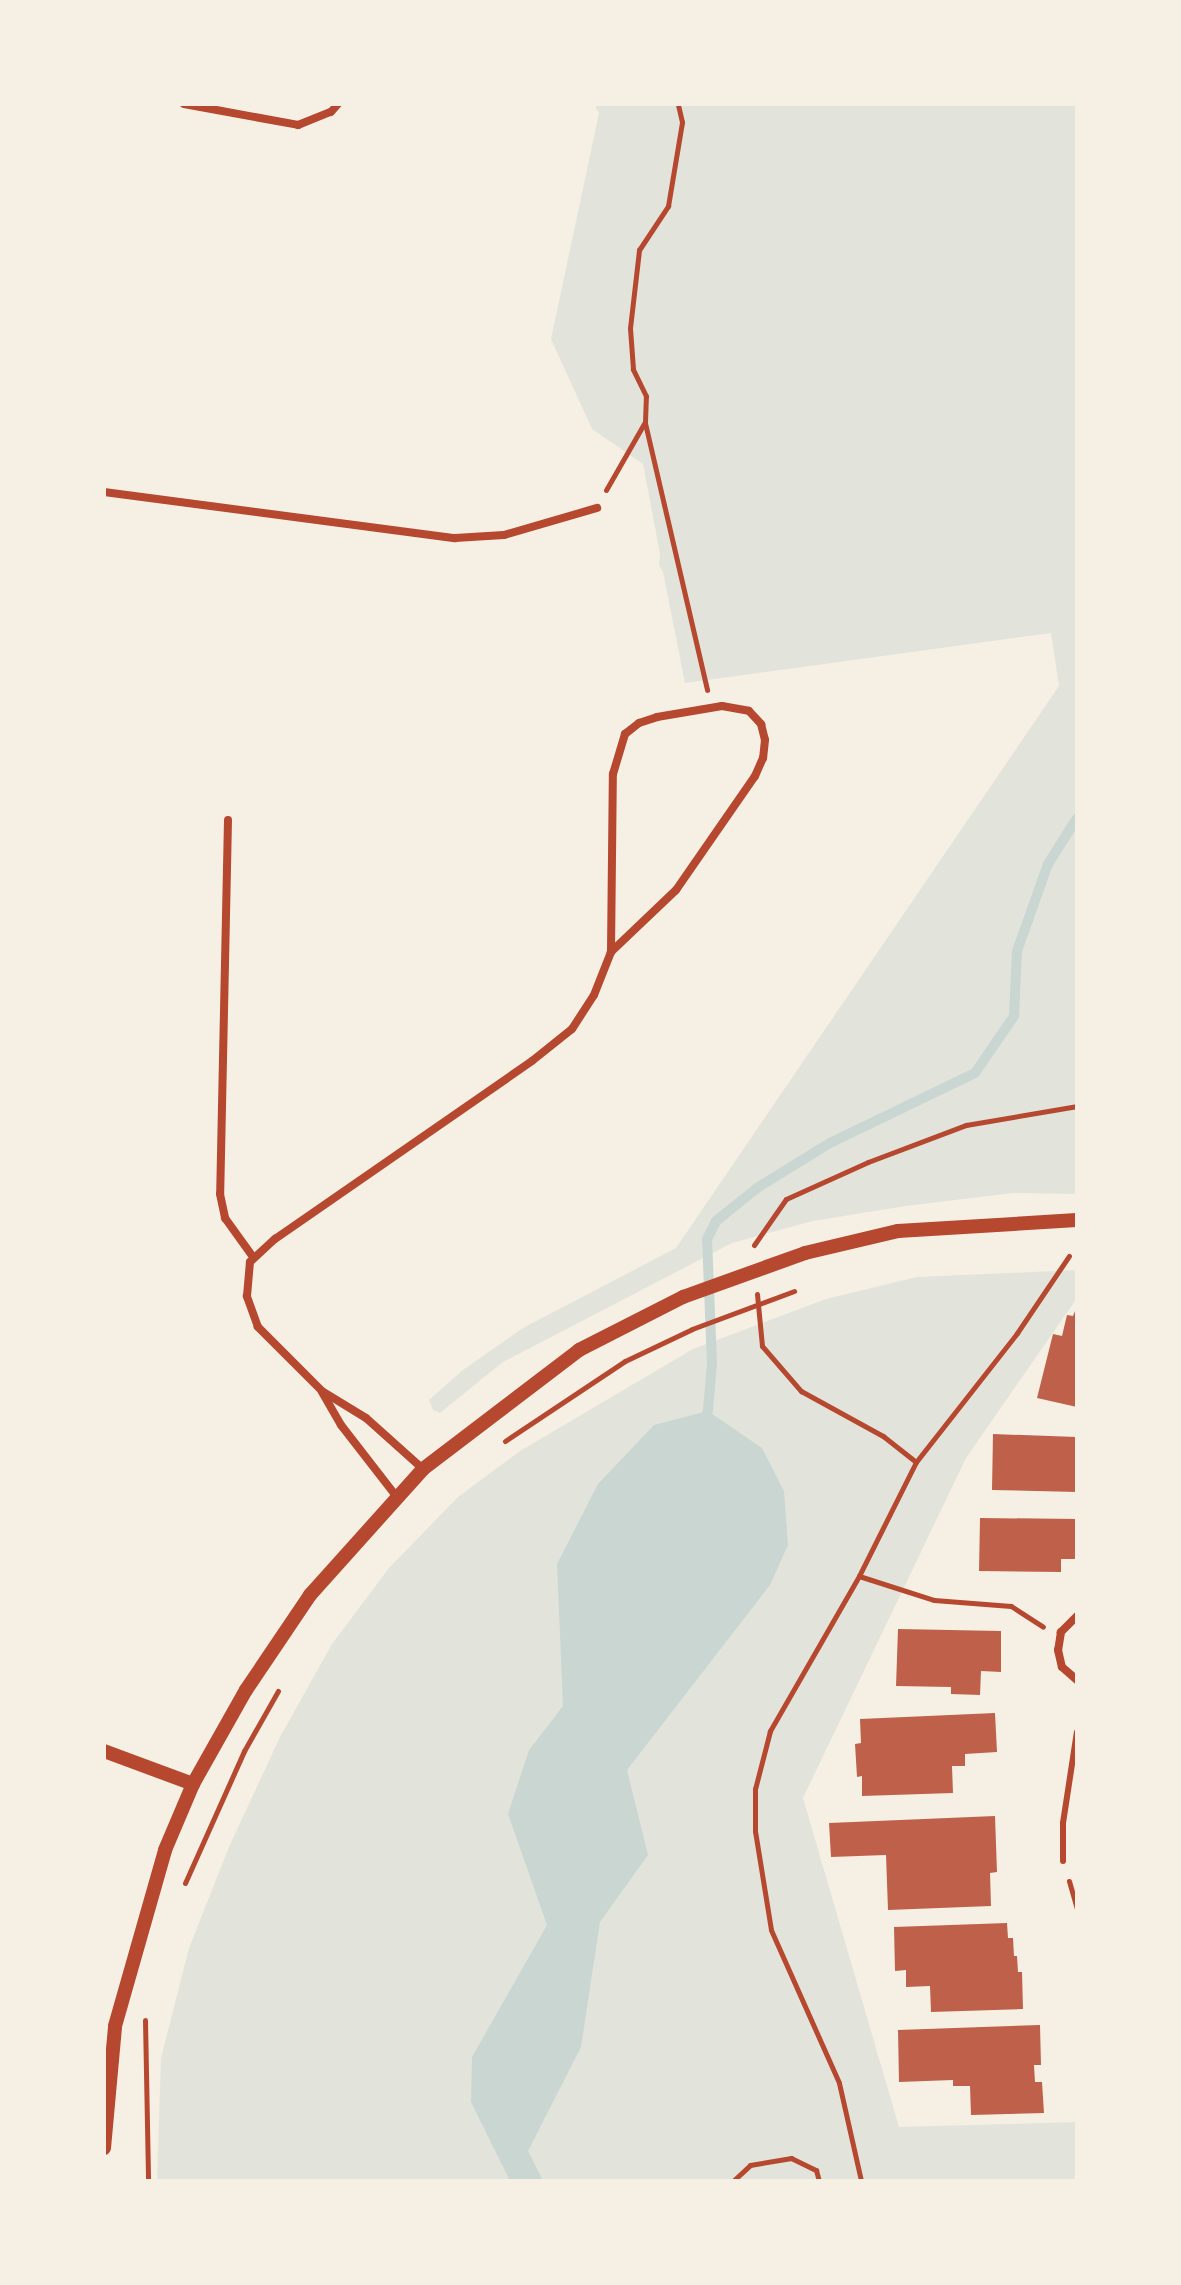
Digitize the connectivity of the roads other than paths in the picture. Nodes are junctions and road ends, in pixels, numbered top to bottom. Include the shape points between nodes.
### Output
1 (184, 104) edge
2 (338, 104) edge
3 (104, 492) edge
4 (597, 508) road end
5 (228, 820) dead end
6 (611, 952) junction
7 (1077, 1220) edge
8 (253, 1257) junction
9 (322, 1391) junction
10 (423, 1469) junction
11 (396, 1496) junction
12 (1077, 1616) edge
13 (1077, 1680) edge
14 (1077, 1732) edge
15 (104, 1751) edge
16 (193, 1784) junction
17 (1063, 1861) road end
18 (104, 2148) edge

1 - 2 street via 298,125
3 - 4 street via 455,538 504,535
5 - 8 street via 220,1194 225,1218
6 - 6 street via 612,796 620,743 639,723 711,708 742,708 757,718 765,740 761,765 676,890
6 - 8 street via 586,1010 562,1040
7 - 10 street via 898,1231 805,1253 683,1297 579,1350
8 - 9 street via 247,1287 254,1320
9 - 10 street via 358,1412
9 - 11 street via 341,1425
10 - 11 street
11 - 16 street via 310,1595 246,1690
12 - 13 street via 1060,1636 1061,1663
14 - 17 lane via 1063,1823
15 - 16 street
16 - 18 street via 165,1850 115,2026

